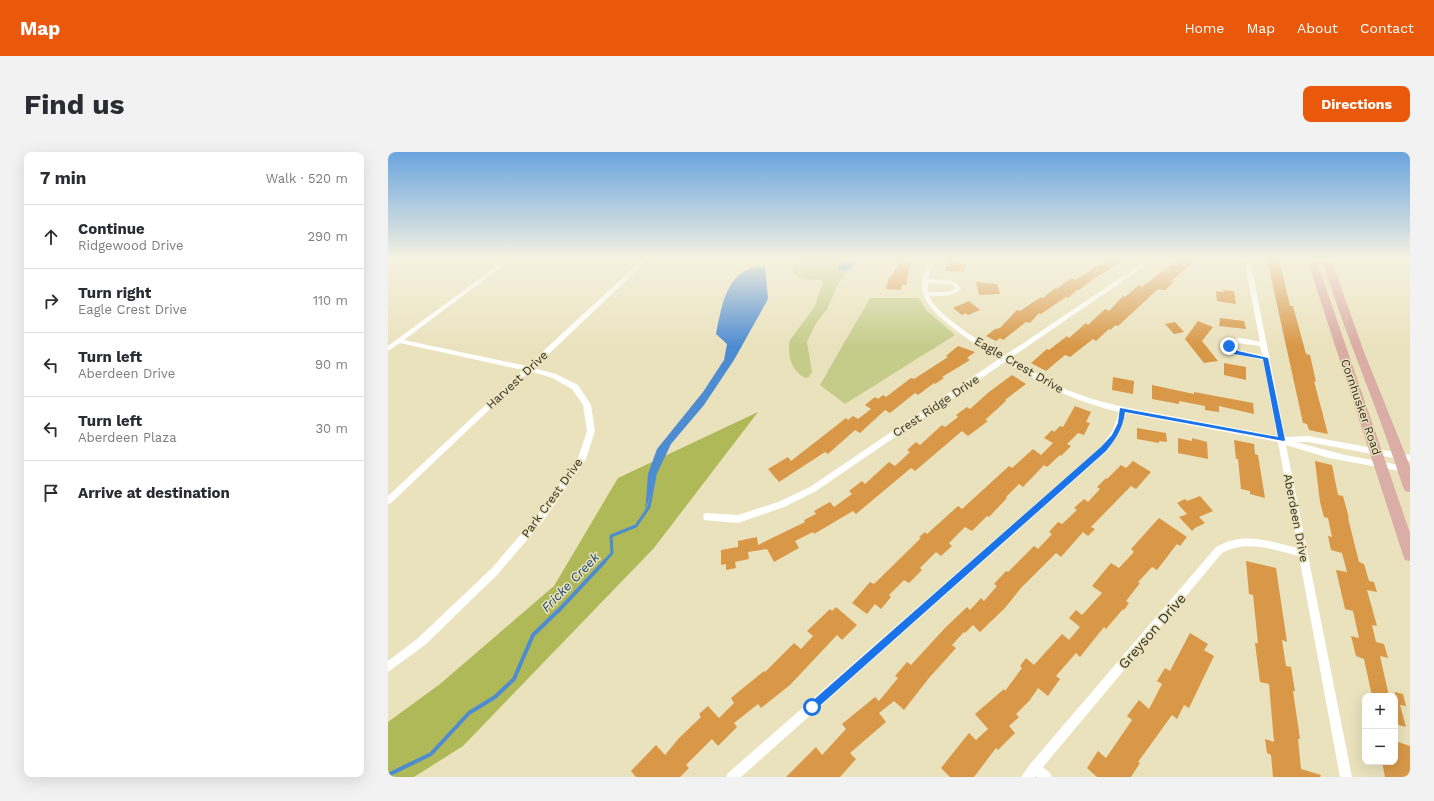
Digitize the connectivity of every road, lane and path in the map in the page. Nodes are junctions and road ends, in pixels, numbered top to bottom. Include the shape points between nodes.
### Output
1 (470, 288) edge
2 (615, 288) edge
3 (925, 288) edge
4 (958, 288) edge
5 (1109, 288) edge
6 (1252, 288) edge
7 (1321, 288) edge
8 (1336, 288) edge
9 (926, 294) junction
10 (399, 341) junction
11 (1263, 345) junction
12 (388, 349) edge
13 (1266, 358) junction
14 (1006, 359) junction
15 (530, 369) junction
16 (1123, 410) junction
17 (1282, 440) junction
18 (1378, 453) junction
19 (1406, 463) edge
20 (1382, 466) junction
21 (1410, 487) edge
22 (388, 501) edge
23 (707, 517) dead end
24 (1303, 554) junction
25 (1410, 555) edge
26 (388, 667) edge
27 (1035, 767) junction
28 (732, 777) edge
29 (1027, 777) edge
30 (1046, 777) edge
31 (1346, 777) edge

1 - 10 street
2 - 15 street, Harvest Drive
3 - 9 street, Eagle Crest Drive
4 - 9 street via 955,292
5 - 14 street, Crest Ridge Drive
6 - 11 street, Aberdeen Drive
7 - 18 main road, Cornhusker Road
8 - 19 main road, Cornhusker Road via 1359,352
9 - 14 street, Eagle Crest Drive via 937,312 950,323
10 - 12 street
10 - 15 street, Park Crest Drive
11 - 13 street, Aberdeen Drive
11 - 13 street via 1238,341 1229,343 1236,352
13 - 17 street, Aberdeen Drive
14 - 16 street, Eagle Crest Drive via 1073,396
14 - 23 street, Crest Ridge Drive via 813,489 781,505 738,519
15 - 22 street, Harvest Drive
15 - 26 street, Park Crest Drive via 554,376 574,387 587,405 591,431 582,459 540,518 495,571 421,642
16 - 17 street, Eagle Crest Drive
16 - 28 street via 1121,423 1104,449
17 - 18 street, Eagle Crest Drive via 1308,439
17 - 20 street, Eagle Crest Drive via 1311,451
17 - 24 street, Aberdeen Drive
18 - 19 street, Eagle Crest Drive
18 - 20 main road, Cornhusker Road
19 - 20 street, Eagle Crest Drive
19 - 21 main road, Cornhusker Road
20 - 25 main road, Cornhusker Road
24 - 27 street, Greyson Drive via 1244,542 1231,544 1220,550
24 - 31 street, Aberdeen Drive
27 - 29 street, Greyson Drive
27 - 30 street

